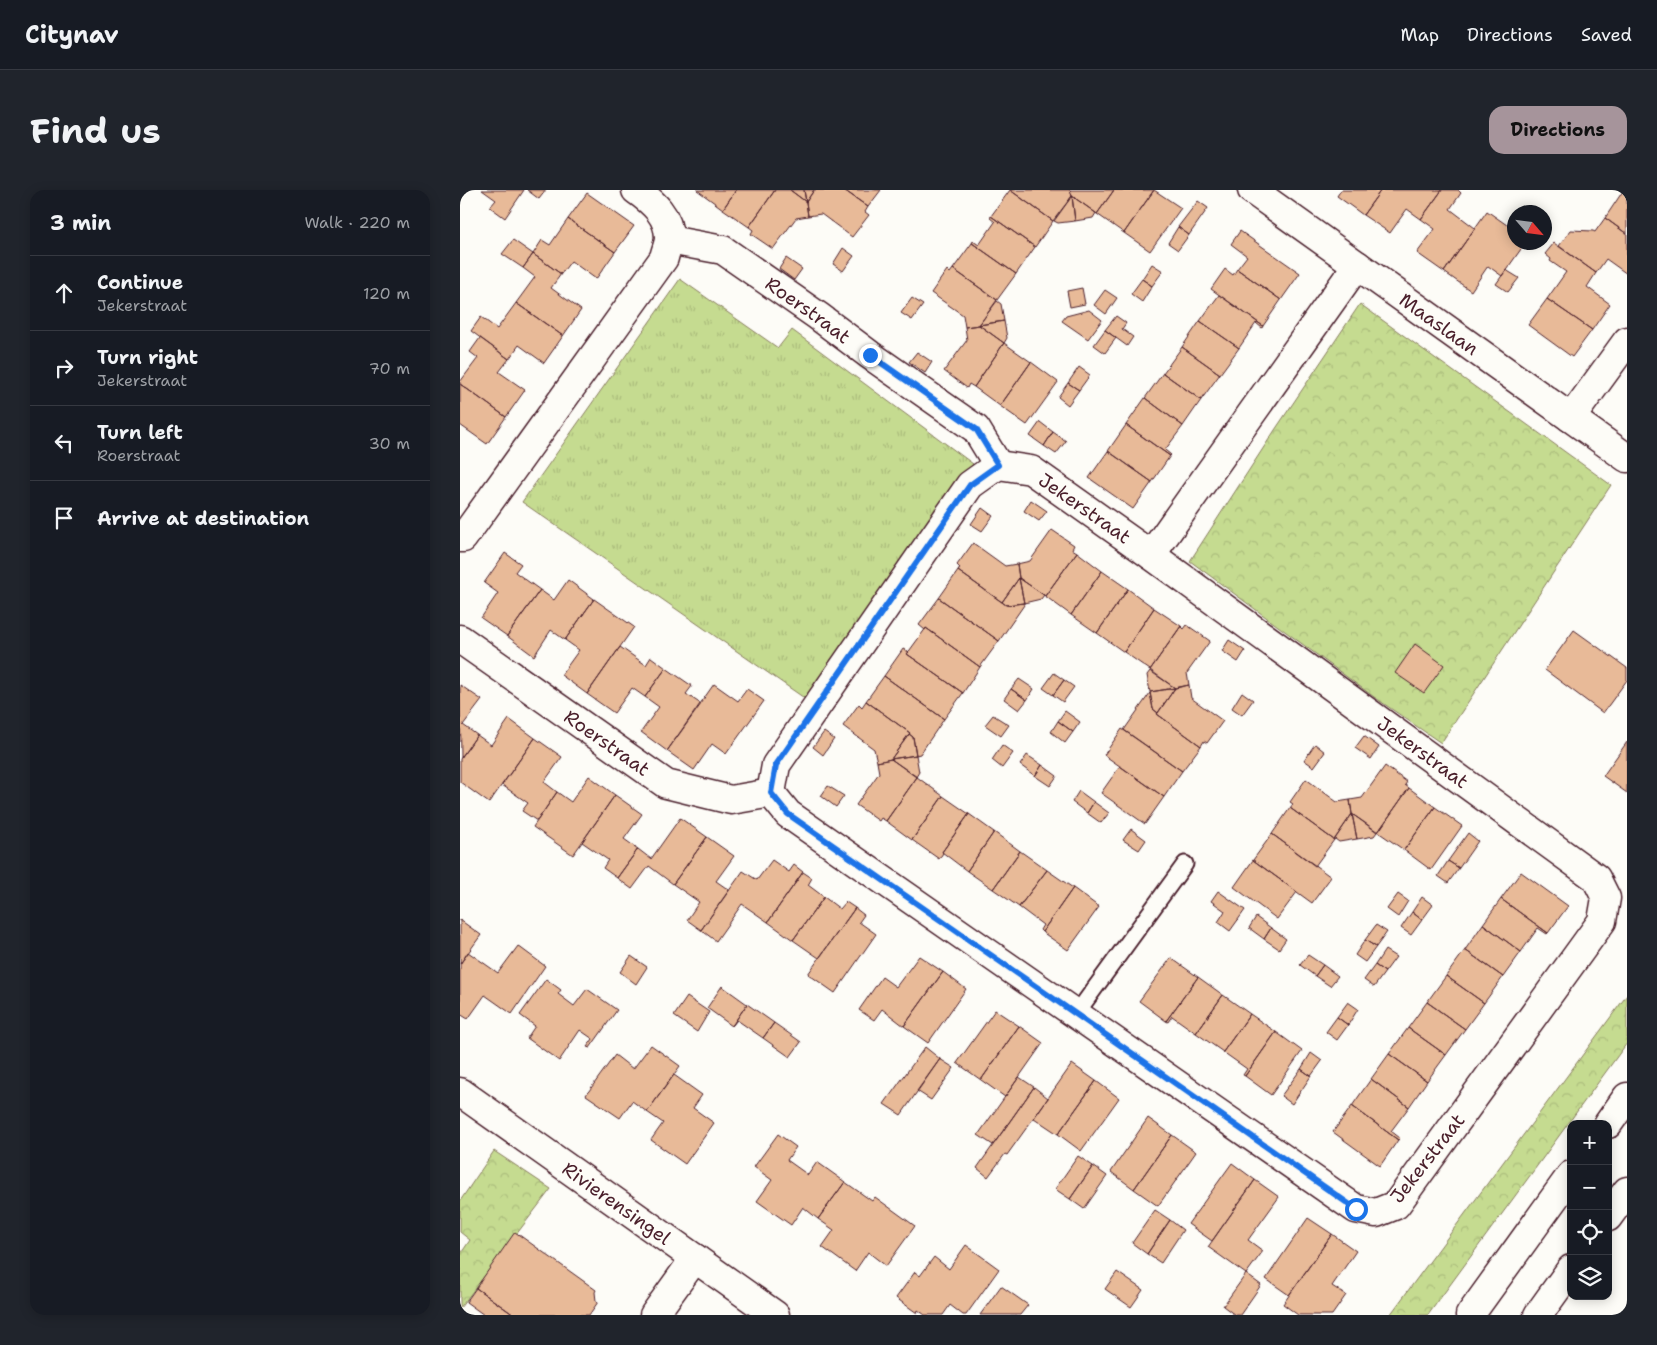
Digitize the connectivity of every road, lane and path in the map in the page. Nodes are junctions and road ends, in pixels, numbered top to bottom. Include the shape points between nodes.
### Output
1 (636, 190) edge
2 (1252, 190) edge
3 (669, 240) junction
4 (1357, 265) junction
5 (1627, 341) edge
6 (1571, 418) junction
7 (1627, 458) edge
8 (998, 465) junction
9 (460, 538) edge
10 (1151, 555) junction
11 (460, 639) edge
12 (771, 793) junction
13 (1185, 864) dead end
14 (1076, 1014) junction
15 (460, 1092) edge
16 (1627, 1097) edge
17 (1611, 1120) edge
18 (1567, 1181) edge
19 (1627, 1190) edge
20 (1612, 1211) edge
21 (695, 1258) junction
22 (1567, 1275) edge
23 (654, 1315) edge
24 (775, 1315) edge
25 (1470, 1315) edge
26 (1538, 1315) edge

1 - 3 street via 652,201 666,220
2 - 4 street, Maaslaan
3 - 8 street, Roerstraat via 723,250 976,429
3 - 9 street via 664,258
4 - 6 street, Maaslaan
4 - 10 street, Jekerstraat
5 - 6 street
6 - 7 street, Maaslaan
8 - 10 street, Jekerstraat via 1031,470
8 - 12 street via 970,485 809,717 776,765
10 - 14 street, Jekerstraat via 1596,878 1606,898 1602,921 1396,1205 1376,1213 1356,1209
11 - 12 street, Roerstraat via 666,784 731,800
12 - 14 street, Jekerstraat via 788,814
13 - 14 lane
15 - 21 street, Rivierensingel
16 - 17 street
18 - 25 street
19 - 20 street
21 - 23 street
21 - 24 street, Rivierensingel
22 - 26 street

